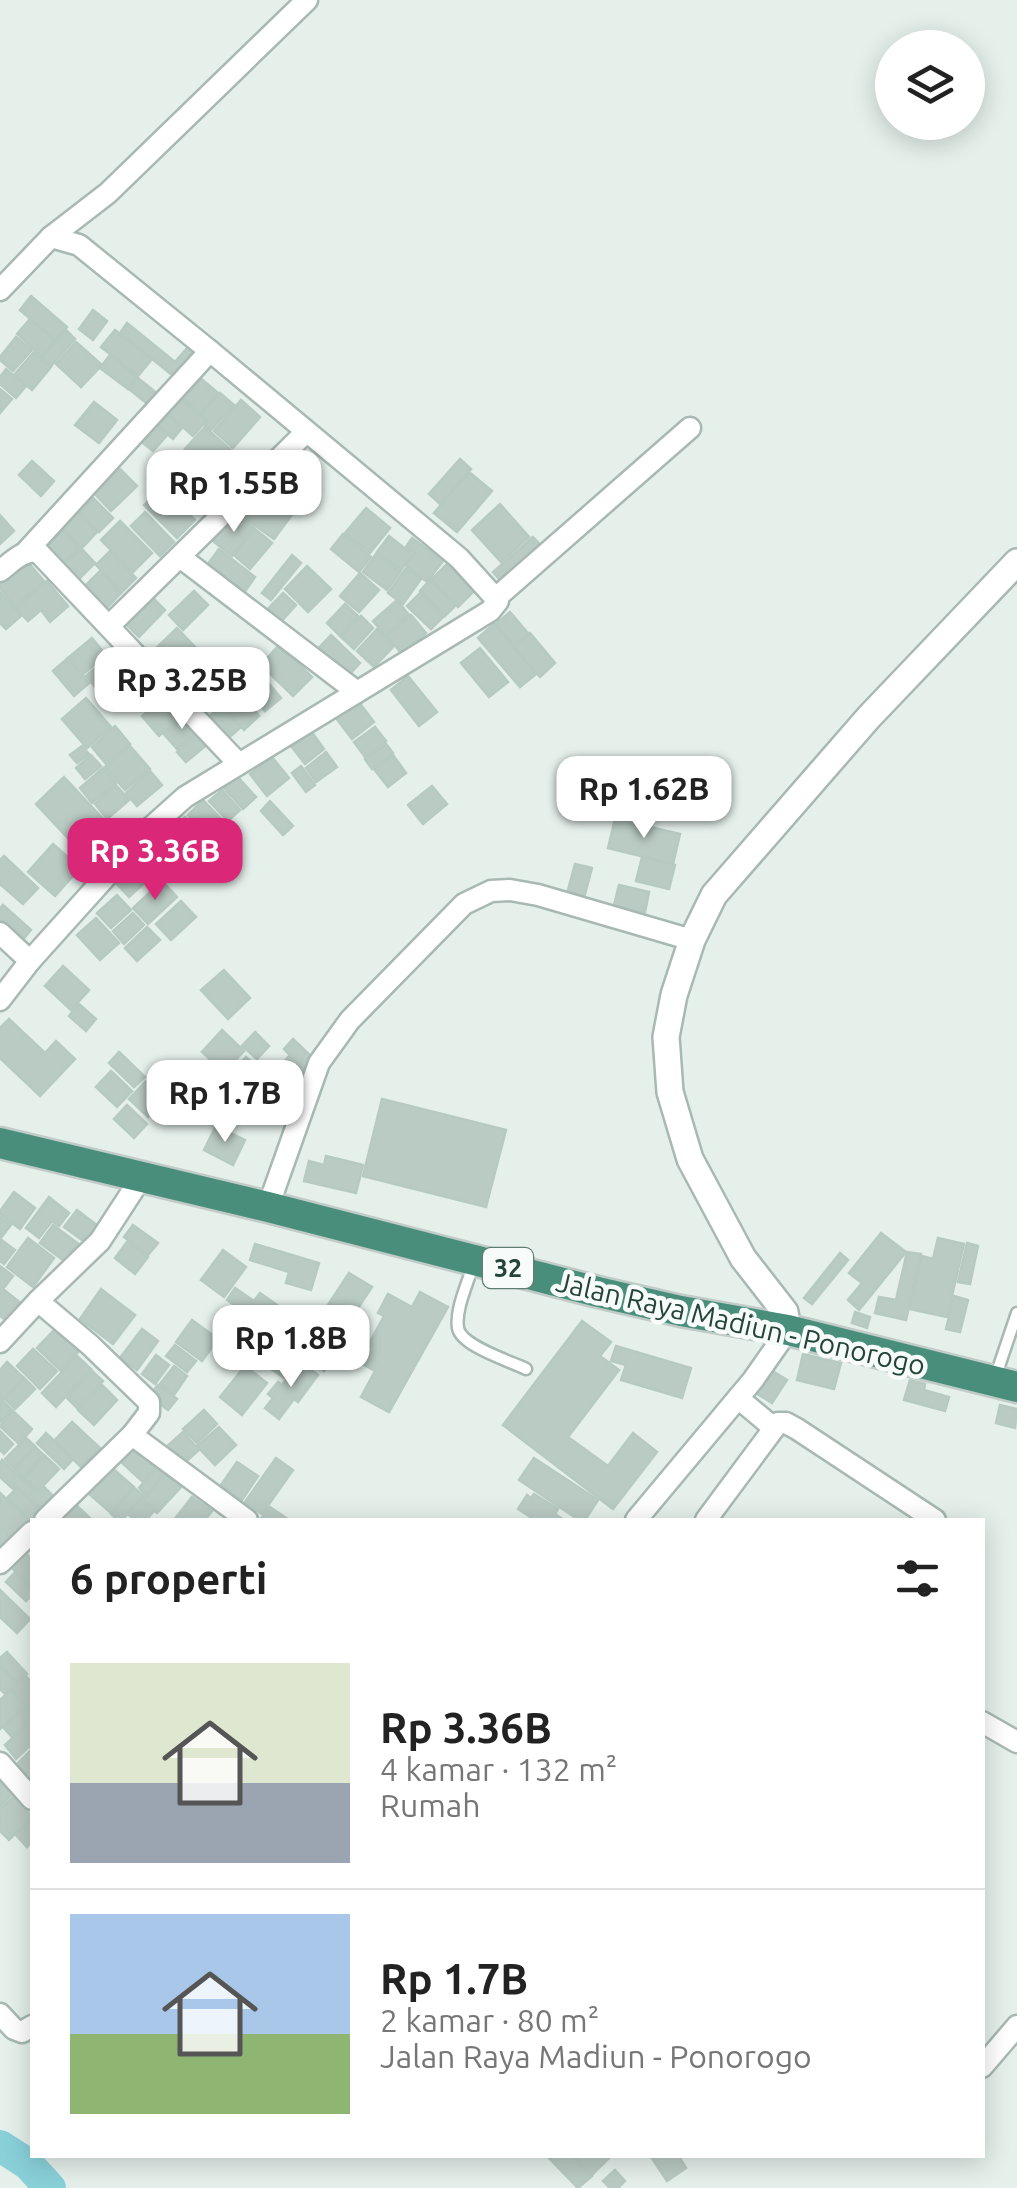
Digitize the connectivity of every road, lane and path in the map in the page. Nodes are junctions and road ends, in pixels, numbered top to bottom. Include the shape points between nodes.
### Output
1 (308, 0) edge
2 (51, 237) junction
3 (0, 290) edge
4 (210, 351) junction
5 (690, 428) dead end
6 (306, 432) junction
7 (24, 554) junction
8 (180, 556) junction
9 (1017, 562) edge
10 (0, 571) edge
11 (497, 597) junction
12 (110, 625) junction
13 (357, 692) junction
14 (239, 764) junction
15 (0, 933) edge
16 (692, 940) junction
17 (30, 961) junction
18 (0, 1000) edge
19 (0, 1143) edge
20 (141, 1178) junction
21 (268, 1207) junction
22 (475, 1260) junction
23 (38, 1301) junction
24 (1017, 1313) edge
25 (788, 1330) junction
26 (0, 1342) edge
27 (526, 1369) dead end
28 (1005, 1384) edge
29 (738, 1398) junction
30 (774, 1428) junction
31 (132, 1435) junction
32 (646, 1517) edge
33 (47, 1518) edge
34 (243, 1518) edge
35 (707, 1518) edge
36 (932, 1518) edge
37 (30, 1534) edge
38 (0, 1564) edge
39 (985, 1724) edge
40 (1017, 1742) edge
41 (0, 1763) edge
42 (30, 1797) edge
43 (0, 2014) edge
44 (1017, 2026) edge
45 (30, 2027) edge
46 (985, 2063) edge

1 - 2 street via 108,193
2 - 3 street
2 - 4 street via 79,245
4 - 6 street
4 - 7 street
5 - 11 street
6 - 8 street
6 - 11 street
7 - 10 street
7 - 12 street via 39,553
8 - 12 street
8 - 13 street
9 - 16 street via 869,716 714,895
11 - 13 street via 490,611
12 - 14 street
13 - 14 street
14 - 17 street via 158,820
15 - 17 street
16 - 21 street via 510,890 464,904 350,1020 319,1063
16 - 25 street via 666,1037 670,1092 690,1159 743,1258 785,1312
17 - 18 street
19 - 20 highway, Jalan Raya Madiun - Ponorogo / 32
20 - 21 highway, Jalan Raya Madiun - Ponorogo / 32
20 - 23 street via 100,1240
21 - 22 highway, Jalan Raya Madiun - Ponorogo / 32
22 - 25 highway, Jalan Raya Madiun - Ponorogo / 32
22 - 27 lane via 460,1309 461,1335
23 - 26 street
23 - 31 street via 149,1402 150,1414
24 - 28 lane
25 - 28 highway, Jalan Raya Madiun - Ponorogo / 32
25 - 29 street
29 - 30 street
29 - 32 street
30 - 35 street
30 - 36 street via 786,1422
31 - 33 street
31 - 34 street
37 - 38 street
39 - 40 street
41 - 42 street
43 - 45 street via 14,2029
44 - 46 street

